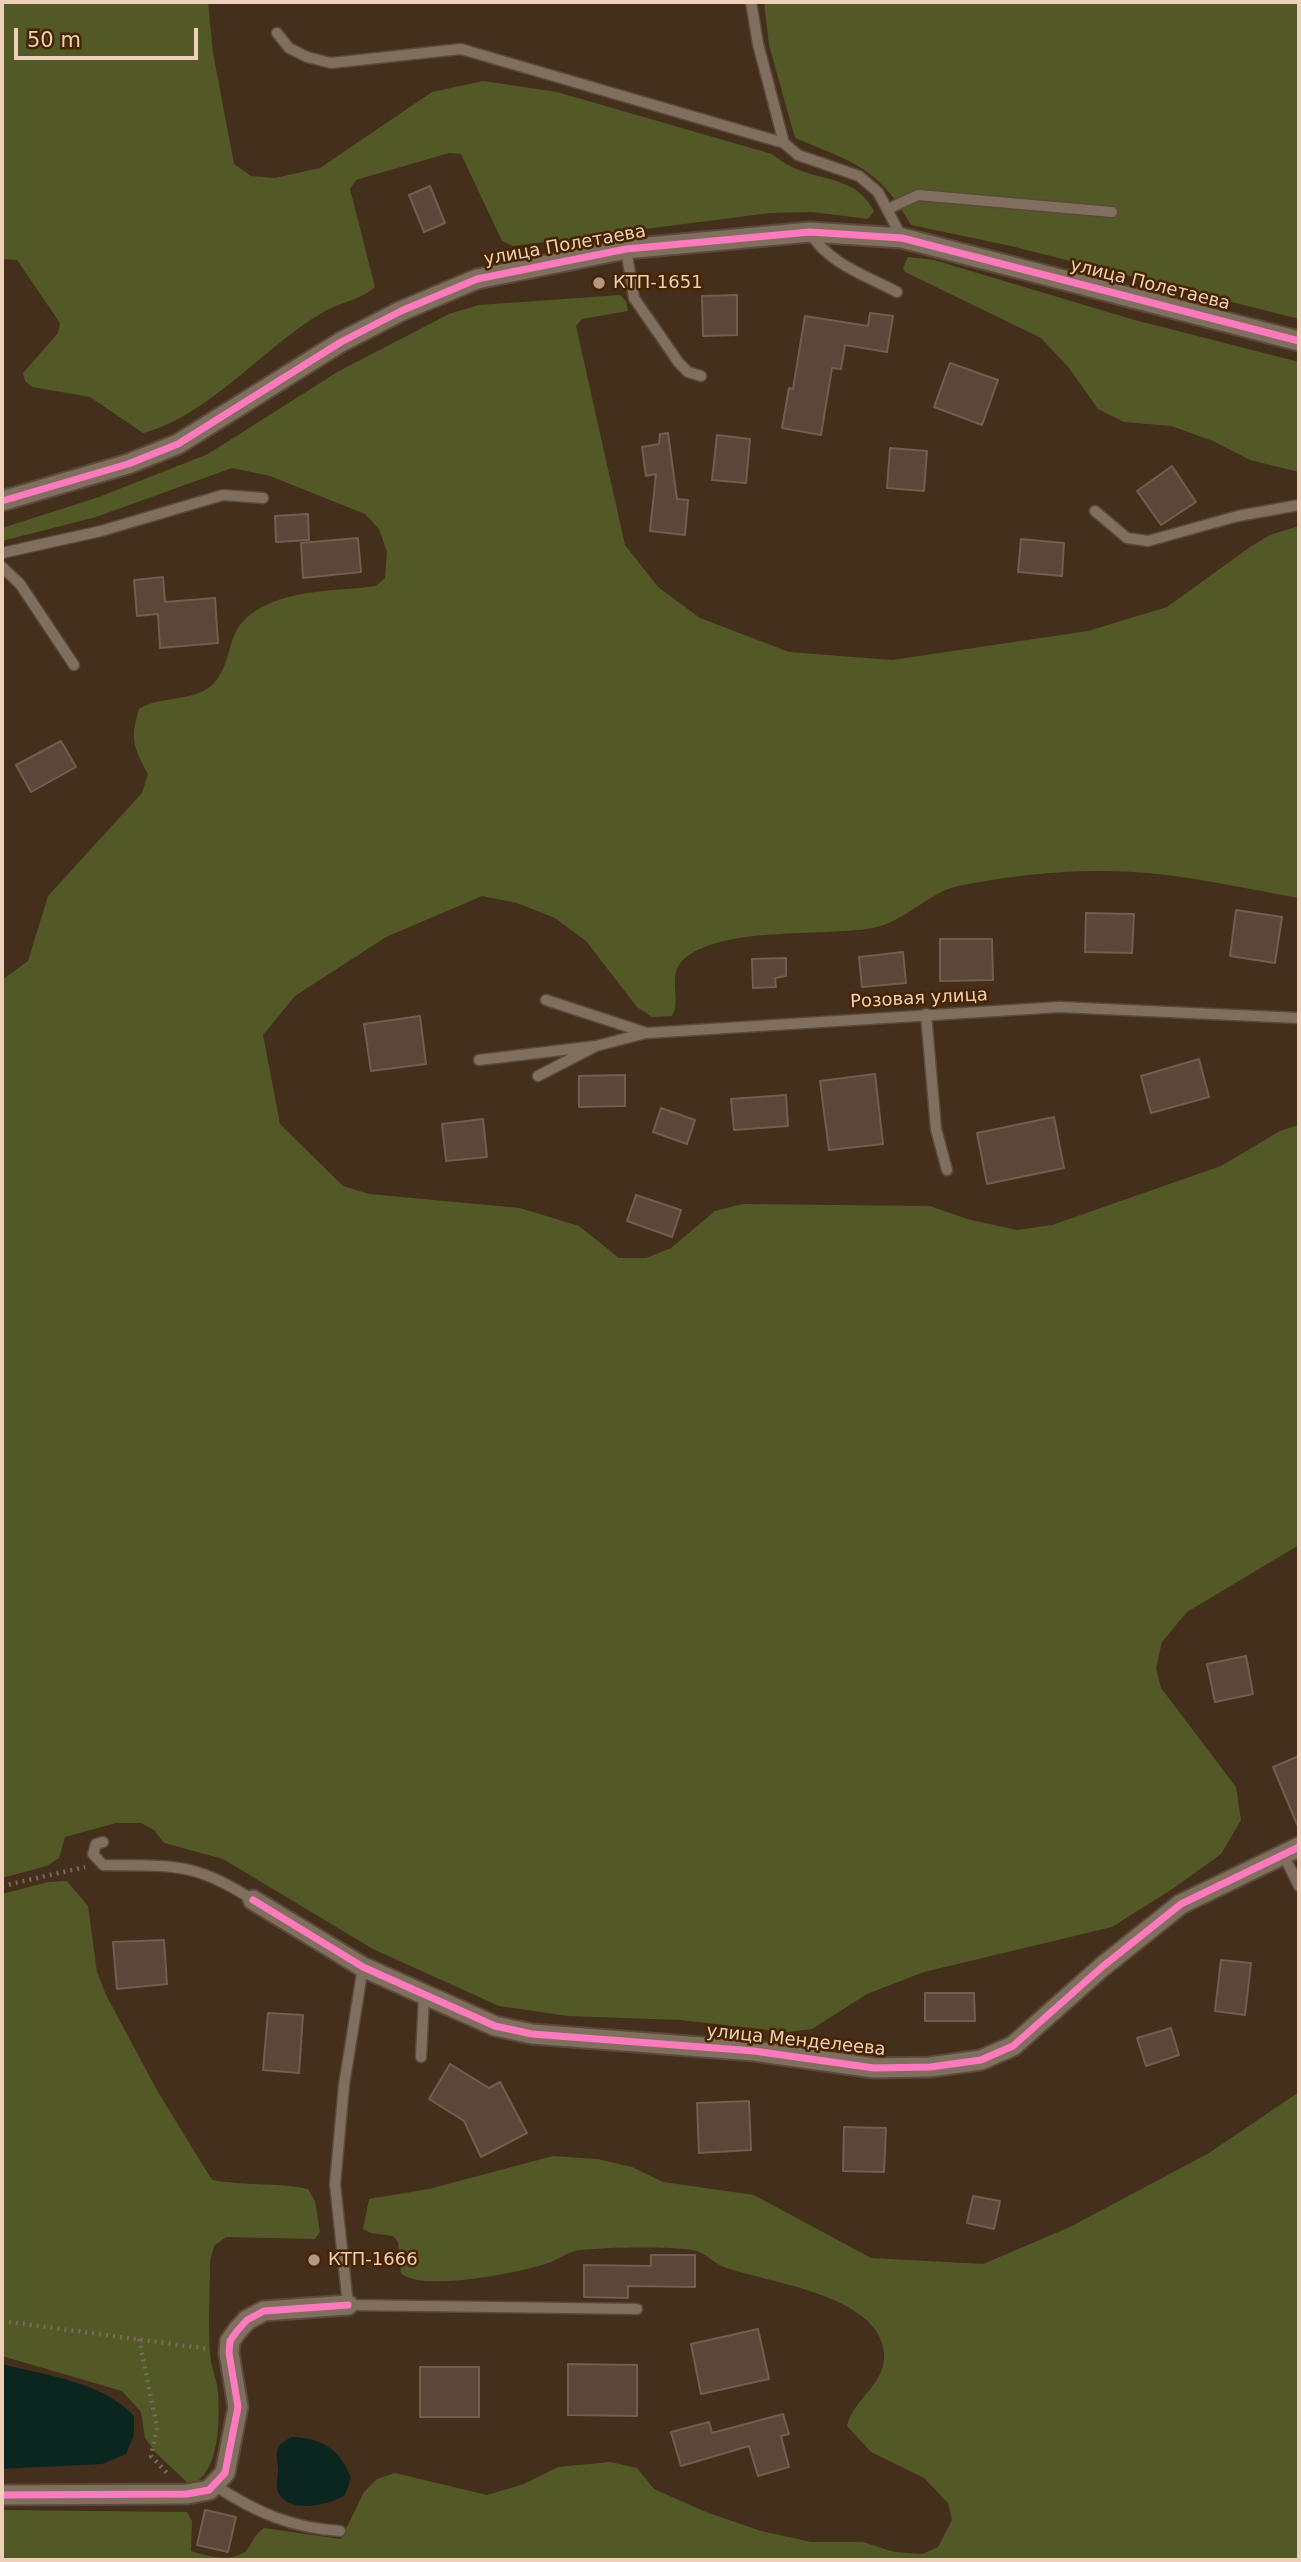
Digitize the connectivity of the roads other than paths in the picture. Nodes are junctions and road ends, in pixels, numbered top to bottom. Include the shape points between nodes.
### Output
1 (751, 2) edge
2 (277, 33) dead end
3 (784, 143) junction
4 (888, 209) junction
5 (1112, 212) dead end
6 (810, 232) junction
7 (902, 239) junction
8 (626, 248) junction
9 (897, 292) dead end
10 (1299, 341) edge
11 (701, 376) dead end
12 (263, 498) dead end
13 (2, 501) edge
14 (1299, 505) edge
15 (1095, 511) dead end
16 (2, 553) edge
17 (2, 567) edge
18 (74, 665) dead end
19 (546, 1000) dead end
20 (926, 1014) junction
21 (1299, 1018) edge
22 (646, 1033) junction
23 (596, 1046) junction
24 (479, 1060) dead end
25 (538, 1076) dead end
26 (947, 1170) dead end
27 (103, 1842) dead end
28 (1291, 1850) edge
29 (1299, 1886) edge
30 (253, 1900) joint
31 (363, 1967) junction
32 (424, 1997) junction
33 (421, 2057) dead end
34 (348, 2305) junction
35 (637, 2309) dead end
36 (216, 2486) junction
37 (2, 2495) edge
38 (340, 2531) dead end

1 - 3 lane
2 - 3 lane via 289,48 331,63 461,49
3 - 4 lane via 798,155 859,176 878,192
4 - 5 lane via 918,195
4 - 7 lane
6 - 7 street, улица Полетаева
6 - 8 street, улица Полетаева
6 - 9 lane via 818,247 834,259
7 - 10 street, улица Полетаева
8 - 11 lane via 634,298 679,363
8 - 13 street, улица Полетаева via 477,279 341,342 178,444 128,464
12 - 16 lane via 223,495 101,531
14 - 15 lane via 1148,541 1127,538
17 - 18 lane via 20,584
19 - 22 lane, Розовая улица
20 - 21 lane, Розовая улица via 1060,1007
20 - 22 lane, Розовая улица
20 - 26 lane via 936,1129
22 - 23 lane
23 - 24 lane
23 - 25 lane
27 - 30 lane via 96,1844 93,1854 103,1865 181,1866 218,1877
28 - 29 lane
28 - 32 street, улица Менделеева via 1181,1904 1013,2046 981,2060 874,2068 754,2051 531,2034 495,2026
30 - 31 street, улица Менделеева
31 - 32 street, улица Менделеева
31 - 34 lane via 344,2085 335,2184
32 - 33 lane
34 - 35 lane
34 - 36 street via 264,2311 237,2331 229,2353 238,2407 225,2473
36 - 37 street via 187,2494
36 - 38 lane via 277,2521

